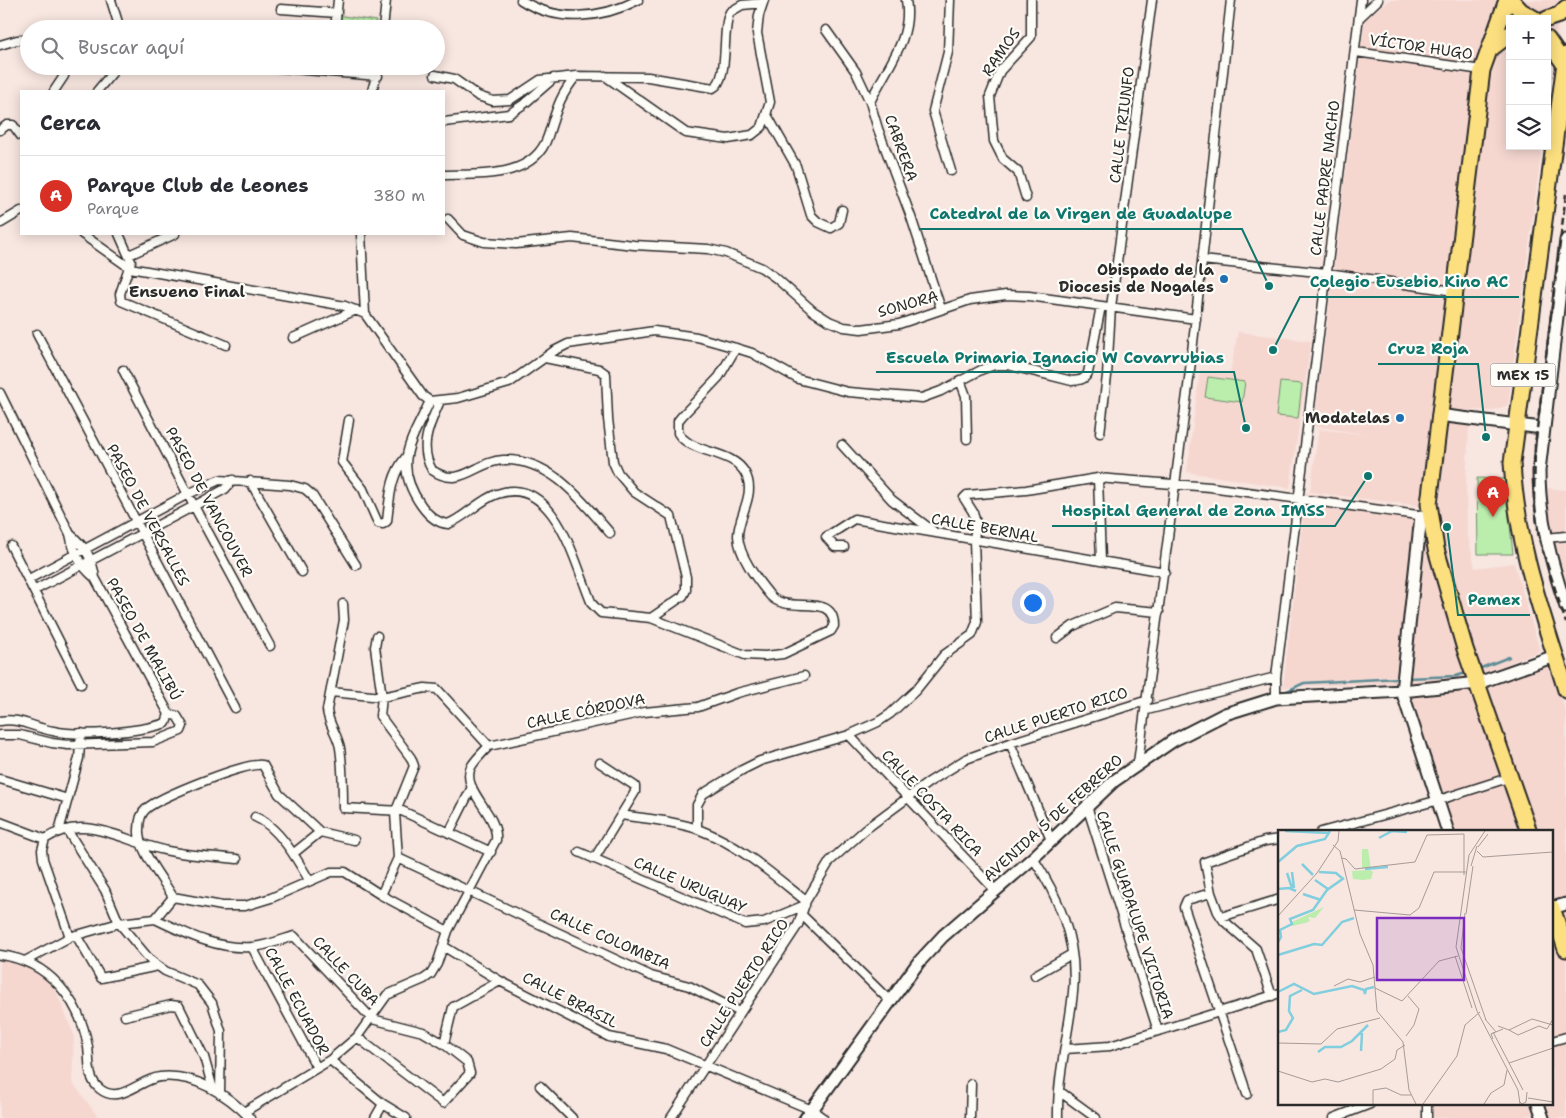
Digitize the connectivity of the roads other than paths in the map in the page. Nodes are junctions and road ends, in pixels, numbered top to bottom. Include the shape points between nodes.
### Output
1 (111, 0) edge
2 (338, 0) edge
3 (386, 0) edge
4 (521, 0) edge
5 (638, 0) edge
6 (906, 0) edge
7 (950, 0) edge
8 (1031, 0) edge
9 (1152, 0) edge
10 (1231, 0) edge
11 (1360, 0) edge
12 (1378, 0) edge
13 (1507, 0) edge
14 (1511, 0) edge
15 (764, 2) edge
16 (1566, 8) edge
17 (280, 9) dead end
18 (337, 13) junction
19 (1528, 15) edge
20 (1359, 18) junction
21 (1551, 18) edge
22 (117, 20) edge
23 (336, 20) edge
24 (384, 20) edge
25 (826, 30) dead end
26 (1506, 37) edge
27 (20, 40) edge
28 (1551, 43) edge
29 (0, 45) edge
30 (1488, 51) junction
31 (1356, 52) junction
32 (1566, 60) edge
33 (1482, 70) junction
34 (64, 75) edge
35 (110, 75) edge
36 (370, 75) edge
37 (436, 75) dead end
38 (603, 75) junction
39 (378, 76) joint
40 (576, 76) junction
41 (554, 78) junction
42 (55, 90) edge
43 (98, 90) edge
44 (372, 90) edge
45 (870, 102) junction
46 (767, 115) junction
47 (445, 122) edge
48 (0, 130) edge
49 (20, 133) edge
50 (951, 171) dead end
51 (445, 175) edge
52 (1026, 198) dead end
53 (842, 210) dead end
54 (20, 212) edge
55 (448, 219) dead end
56 (1, 223) dead end
57 (84, 235) edge
58 (119, 235) edge
59 (173, 235) edge
60 (361, 235) edge
61 (1566, 240) edge
62 (1202, 260) junction
63 (130, 261) junction
64 (1327, 273) junction
65 (1454, 291) junction
66 (1101, 306) junction
67 (1111, 307) junction
68 (941, 309) junction
69 (356, 310) junction
70 (365, 314) junction
71 (1196, 319) junction
72 (37, 334) dead end
73 (294, 338) dead end
74 (226, 345) dead end
75 (736, 348) junction
76 (545, 358) junction
77 (124, 370) dead end
78 (960, 380) junction
79 (0, 393) edge
80 (430, 400) junction
81 (440, 401) junction
82 (1438, 415) junction
83 (349, 420) dead end
84 (1517, 424) junction
85 (1542, 428) junction
86 (1100, 433) dead end
87 (967, 439) dead end
88 (842, 445) dead end
89 (406, 457) junction
90 (1098, 478) junction
91 (233, 480) junction
92 (250, 482) junction
93 (1174, 484) junction
94 (188, 494) junction
95 (1299, 499) junction
96 (194, 506) junction
97 (1426, 516) junction
98 (135, 522) junction
99 (142, 533) junction
100 (610, 533) dead end
101 (935, 533) junction
102 (70, 534) junction
103 (1566, 536) edge
104 (1546, 538) junction
105 (974, 541) junction
106 (11, 546) dead end
107 (844, 547) dead end
108 (85, 548) junction
109 (74, 555) junction
110 (92, 560) junction
111 (1101, 561) junction
112 (356, 565) dead end
113 (81, 567) junction
114 (302, 572) dead end
115 (1165, 572) junction
116 (95, 578) junction
117 (29, 579) junction
118 (35, 590) junction
119 (343, 604) dead end
120 (1566, 607) edge
121 (1159, 612) junction
122 (651, 618) junction
123 (377, 636) dead end
124 (1057, 638) dead end
125 (270, 646) dead end
126 (1555, 656) junction
127 (804, 676) dead end
128 (1276, 677) junction
129 (1478, 683) junction
130 (80, 684) dead end
131 (1566, 690) edge
132 (1402, 691) junction
133 (331, 692) junction
134 (382, 697) junction
135 (1276, 698) junction
136 (1148, 700) junction
137 (235, 708) dead end
138 (1147, 710) junction
139 (169, 714) junction
140 (0, 721) edge
141 (166, 723) junction
142 (81, 733) junction
143 (849, 734) junction
144 (0, 735) edge
145 (174, 735) junction
146 (1010, 743) junction
147 (82, 744) junction
148 (489, 746) junction
149 (600, 763) dead end
150 (1138, 763) junction
151 (1511, 777) junction
152 (0, 779) edge
153 (472, 787) junction
154 (908, 798) junction
155 (68, 799) junction
156 (1439, 800) junction
157 (1087, 806) junction
158 (395, 813) junction
159 (621, 815) junction
160 (255, 817) dead end
161 (0, 822) edge
162 (697, 829) junction
163 (63, 830) junction
164 (1327, 830) edge
165 (1447, 830) edge
166 (1528, 830) edge
167 (320, 832) junction
168 (449, 833) junction
169 (45, 839) junction
170 (1278, 839) edge
171 (354, 840) dead end
172 (1051, 840) junction
173 (141, 843) junction
174 (491, 852) junction
175 (579, 852) dead end
176 (294, 853) junction
177 (398, 858) junction
178 (1033, 858) junction
179 (237, 859) dead end
180 (594, 859) junction
181 (309, 880) junction
182 (995, 890) junction
183 (469, 891) junction
184 (1211, 893) junction
185 (381, 895) junction
186 (173, 897) junction
187 (1278, 900) edge
188 (805, 903) junction
189 (1554, 914) edge
190 (803, 916) junction
191 (1221, 917) junction
192 (155, 919) junction
193 (118, 923) junction
194 (448, 931) junction
195 (73, 936) junction
196 (443, 946) junction
197 (252, 948) junction
198 (1566, 949) edge
199 (1072, 954) junction
200 (0, 955) edge
201 (25, 961) junction
202 (158, 966) junction
203 (1035, 975) dead end
204 (500, 980) junction
205 (1276, 995) edge
206 (891, 1002) junction
207 (1219, 1011) junction
208 (740, 1012) junction
209 (125, 1016) dead end
210 (372, 1019) junction
211 (1158, 1031) junction
212 (357, 1037) junction
213 (444, 1044) junction
214 (1065, 1049) junction
215 (330, 1060) junction
216 (707, 1066) junction
217 (317, 1068) junction
218 (971, 1084) dead end
219 (540, 1086) dead end
220 (213, 1089) junction
221 (1059, 1091) junction
222 (220, 1094) junction
223 (1247, 1094) dead end
224 (383, 1104) junction
225 (1365, 1106) edge
226 (1539, 1106) edge
227 (244, 1112) junction
228 (809, 1114) edge
229 (250, 1118) edge
230 (374, 1118) edge
231 (406, 1118) edge
232 (572, 1118) edge
233 (671, 1118) edge
234 (823, 1118) edge
235 (970, 1118) edge
236 (1058, 1118) edge
237 (1096, 1118) edge
238 (1334, 1118) edge
239 (1543, 1118) edge

1 - 22 street
2 - 18 street
3 - 24 street
4 - 5 street via 553,13 583,16
6 - 45 street, CABRERA via 905,36
7 - 50 street via 948,52 933,111
8 - 52 street, RAMOS via 1031,37 1000,71 990,96 994,141 1003,159 1018,172
9 - 67 street, CALLE TRIUNFO
10 - 62 street
11 - 20 street, CALLE PADRE NACHO
12 - 20 street
13 - 30 highway
14 - 19 highway
15 - 38 street via 742,5 730,12 721,79 714,88 655,77
15 - 46 street via 757,33 770,93
16 - 21 highway
17 - 18 street
18 - 23 street
20 - 31 street, CALLE PADRE NACHO
25 - 45 street via 856,72
26 - 30 highway
27 - 29 street
28 - 32 highway
30 - 33 highway
31 - 33 street, VÍCTOR HUGO
31 - 64 street, CALLE PADRE NACHO
32 - 84 highway, MEX 15
33 - 65 highway
34 - 42 street
35 - 43 street
36 - 39 street
37 - 41 street via 454,79 493,102 510,100 536,81
38 - 40 street
38 - 46 street via 676,128 695,136 728,139 752,135 762,127
39 - 44 street
40 - 41 street
40 - 51 street via 558,101 548,136 534,157 502,172
41 - 47 street via 508,114
45 - 68 street, CABRERA
46 - 53 street via 796,166 811,215 831,228 839,224
48 - 49 street via 10,125
54 - 56 street
55 - 68 street, SONORA via 463,235 484,242 516,244 572,238 726,253 762,268 813,311 844,326 861,329 880,327 917,319
57 - 63 street
58 - 63 street
59 - 63 street
60 - 70 street
61 - 85 street
62 - 64 street
62 - 71 street
63 - 69 street
63 - 74 street via 120,294 124,304
64 - 65 street
64 - 95 street, CALLE PADRE NACHO
65 - 82 highway
66 - 67 street, SONORA
66 - 68 street, SONORA via 1006,295 970,300
66 - 78 street via 1086,378 1072,381 1008,365 995,365
67 - 71 street, SONORA
67 - 86 street, CALLE TRIUNFO
69 - 70 street
69 - 73 street
70 - 80 street via 423,396
71 - 93 street
72 - 98 street, PASEO DE VERSALLES
75 - 76 street via 697,337 654,331 568,344
75 - 78 street via 798,380 848,392 922,398 941,392
75 - 122 street via 719,377 678,421 678,433 686,441 735,462 746,474 749,491 739,528 740,544 753,573 771,598 785,605 824,607 832,614 834,626 831,632 806,645 783,654 764,656 745,655
76 - 81 street via 509,383
76 - 122 street via 599,369 606,374 611,452 618,473 634,492 668,512 674,522 686,590 679,601
77 - 94 street, PASEO DE VANCOUVER
78 - 87 street via 966,396
79 - 102 street, PASEO DE MALIBÚ
80 - 81 street
80 - 89 street
81 - 100 street via 426,436 426,455 432,470 449,478 503,460 542,469 574,491
82 - 84 street
82 - 97 highway
83 - 89 street via 342,462 363,489 378,523 387,521 393,476
84 - 85 street
84 - 126 highway, MEX 15 via 1512,463 1514,502 1535,596
85 - 104 street via 1539,498
88 - 101 street via 892,500
89 - 122 street via 408,483 423,508 441,523 456,521 487,498 506,491 529,494 541,502 561,526 596,610 607,615
90 - 93 street
90 - 105 street via 1026,490 967,495 964,498 975,518
90 - 111 street
91 - 92 street
91 - 94 street via 219,480
91 - 96 street
92 - 112 street via 305,489
92 - 114 street
93 - 95 street
93 - 115 street
94 - 96 street, PASEO DE VANCOUVER
94 - 98 street
95 - 97 street
95 - 128 street, CALLE PADRE NACHO
96 - 99 street
96 - 125 street, PASEO DE VANCOUVER
97 - 129 highway
97 - 132 street
98 - 99 street, PASEO DE VERSALLES
98 - 108 street
99 - 110 street
99 - 137 street, PASEO DE VERSALLES
101 - 105 street, CALLE BERNAL
101 - 107 street, CALLE BERNAL via 854,520 826,537 835,547
102 - 108 street, PASEO DE MALIBÚ
102 - 109 street, PASEO DE MALIBÚ
103 - 104 street
104 - 120 street
105 - 111 street, CALLE BERNAL
105 - 143 street via 977,622 972,635 944,655 916,690 890,714
106 - 117 street
108 - 109 street
108 - 110 street, PASEO DE MALIBÚ
109 - 113 street, PASEO DE MALIBÚ
109 - 117 street
110 - 113 street
110 - 116 street, PASEO DE MALIBÚ
111 - 115 street, CALLE BERNAL
113 - 116 street, PASEO DE MALIBÚ
113 - 118 street
115 - 121 street
116 - 139 street, PASEO DE MALIBÚ
117 - 118 street
118 - 130 street
119 - 133 street via 344,620
121 - 124 street via 1115,608 1073,626
121 - 136 street
123 - 134 street via 375,647
126 - 129 street, AVENIDA 5 DE FEBRERO
126 - 131 highway, MEX 15
127 - 148 street, CALLE CÓRDOVA via 698,707 644,712
128 - 135 street, CALLE PADRE NACHO
128 - 138 street, CALLE PUERTO RICO
129 - 132 street, AVENIDA 5 DE FEBRERO
129 - 151 highway
132 - 135 street, AVENIDA 5 DE FEBRERO
132 - 156 street
133 - 134 street
133 - 158 street via 328,718 340,748 343,808
134 - 148 street via 425,688 437,690
134 - 158 street via 382,720 411,758 414,770
135 - 150 street, AVENIDA 5 DE FEBRERO via 1226,714 1174,740
136 - 138 street
136 - 146 street, CALLE PUERTO RICO
138 - 150 street
139 - 141 street, PASEO DE MALIBÚ
139 - 145 street, PASEO DE MALIBÚ via 177,716 183,726
140 - 142 street, PASEO DE MALIBÚ via 12,719 52,731
141 - 142 street, PASEO DE MALIBÚ via 140,730
141 - 145 street via 168,732
142 - 147 street
143 - 154 street, CALLE COSTA RICA
143 - 162 street via 760,761 742,770 700,798
144 - 147 street via 20,734 52,744
145 - 147 street via 153,742
146 - 154 street, CALLE PUERTO RICO via 966,760
146 - 172 street
147 - 155 street
148 - 153 street via 472,766 469,776
149 - 159 street via 635,786 635,792
150 - 157 street, AVENIDA 5 DE FEBRERO
151 - 156 street
151 - 166 highway
152 - 155 street
153 - 168 street
153 - 174 street via 496,828
154 - 182 street, CALLE COSTA RICA
154 - 188 street, CALLE PUERTO RICO via 866,828 830,861
155 - 163 street
156 - 164 street
156 - 165 street
157 - 172 street, AVENIDA 5 DE FEBRERO
157 - 211 street, CALLE GUADALUPE VICTORIA
158 - 168 street via 402,811
158 - 177 street
159 - 162 street
159 - 180 street
160 - 176 street via 262,820
161 - 169 street
162 - 188 street via 744,854
163 - 169 street
163 - 173 street via 94,828
163 - 193 street via 105,890
167 - 171 street
167 - 173 street via 274,788 267,767 258,763 232,769 152,805 141,816 138,830
167 - 176 street
168 - 174 street
169 - 195 street via 43,859
170 - 184 street via 1205,862
172 - 178 street, AVENIDA 5 DE FEBRERO
173 - 179 street via 171,852
173 - 186 street
174 - 183 street
175 - 180 street, CALLE URUGUAY
176 - 181 street
177 - 183 street, CALLE COLOMBIA
177 - 185 street
178 - 182 street, AVENIDA 5 DE FEBRERO
178 - 199 street via 1054,893
180 - 188 street, CALLE URUGUAY via 745,924 764,922
181 - 185 street via 331,872 345,872
181 - 186 street via 245,906 222,906
182 - 206 street, AVENIDA 5 DE FEBRERO via 928,951
183 - 194 street
183 - 208 street, CALLE COLOMBIA via 651,976 689,986
184 - 191 street
184 - 207 street via 1187,900 1184,907
185 - 194 street
186 - 192 street
187 - 191 street
188 - 190 street, CALLE PUERTO RICO
189 - 198 highway
190 - 206 street
190 - 208 street, CALLE PUERTO RICO
191 - 205 street via 1256,949
192 - 193 street
192 - 197 street via 202,941
193 - 195 street
193 - 202 street
194 - 196 street
195 - 201 street
195 - 202 street via 101,978
196 - 204 street, CALLE BRASIL
196 - 210 street via 430,974 424,980 387,995
197 - 210 street, CALLE CUBA via 294,936
197 - 217 street, CALLE ECUADOR
199 - 203 street
199 - 214 street via 1073,990
200 - 201 street
201 - 220 street via 50,976 69,997 85,1031 92,1080 99,1089 116,1095 151,1079 168,1076
202 - 222 street via 198,986 212,1003 221,1031
204 - 213 street, CALLE BRASIL via 453,1008
204 - 216 street, CALLE BRASIL via 610,1037 644,1043
205 - 207 street
206 - 228 street, AVENIDA 5 DE FEBRERO
207 - 211 street
207 - 223 street
208 - 216 street, CALLE PUERTO RICO
209 - 220 street via 179,1006 204,1057
210 - 212 street
210 - 213 street, CALLE CUBA via 423,1032
211 - 214 street via 1110,1046
212 - 213 street, CALLE CUBA via 443,1103 470,1072 467,1062
212 - 215 street
214 - 221 street
215 - 217 street
215 - 224 street, CALLE ECUADOR
216 - 228 street, CALLE BRASIL
216 - 233 street, CALLE PUERTO RICO
217 - 227 street
218 - 235 street
219 - 232 street
220 - 222 street
221 - 236 street
221 - 237 street
222 - 227 street
224 - 230 street
224 - 231 street, CALLE ECUADOR
225 - 238 street
226 - 239 street
227 - 229 street
228 - 234 street, CALLE BRASIL

